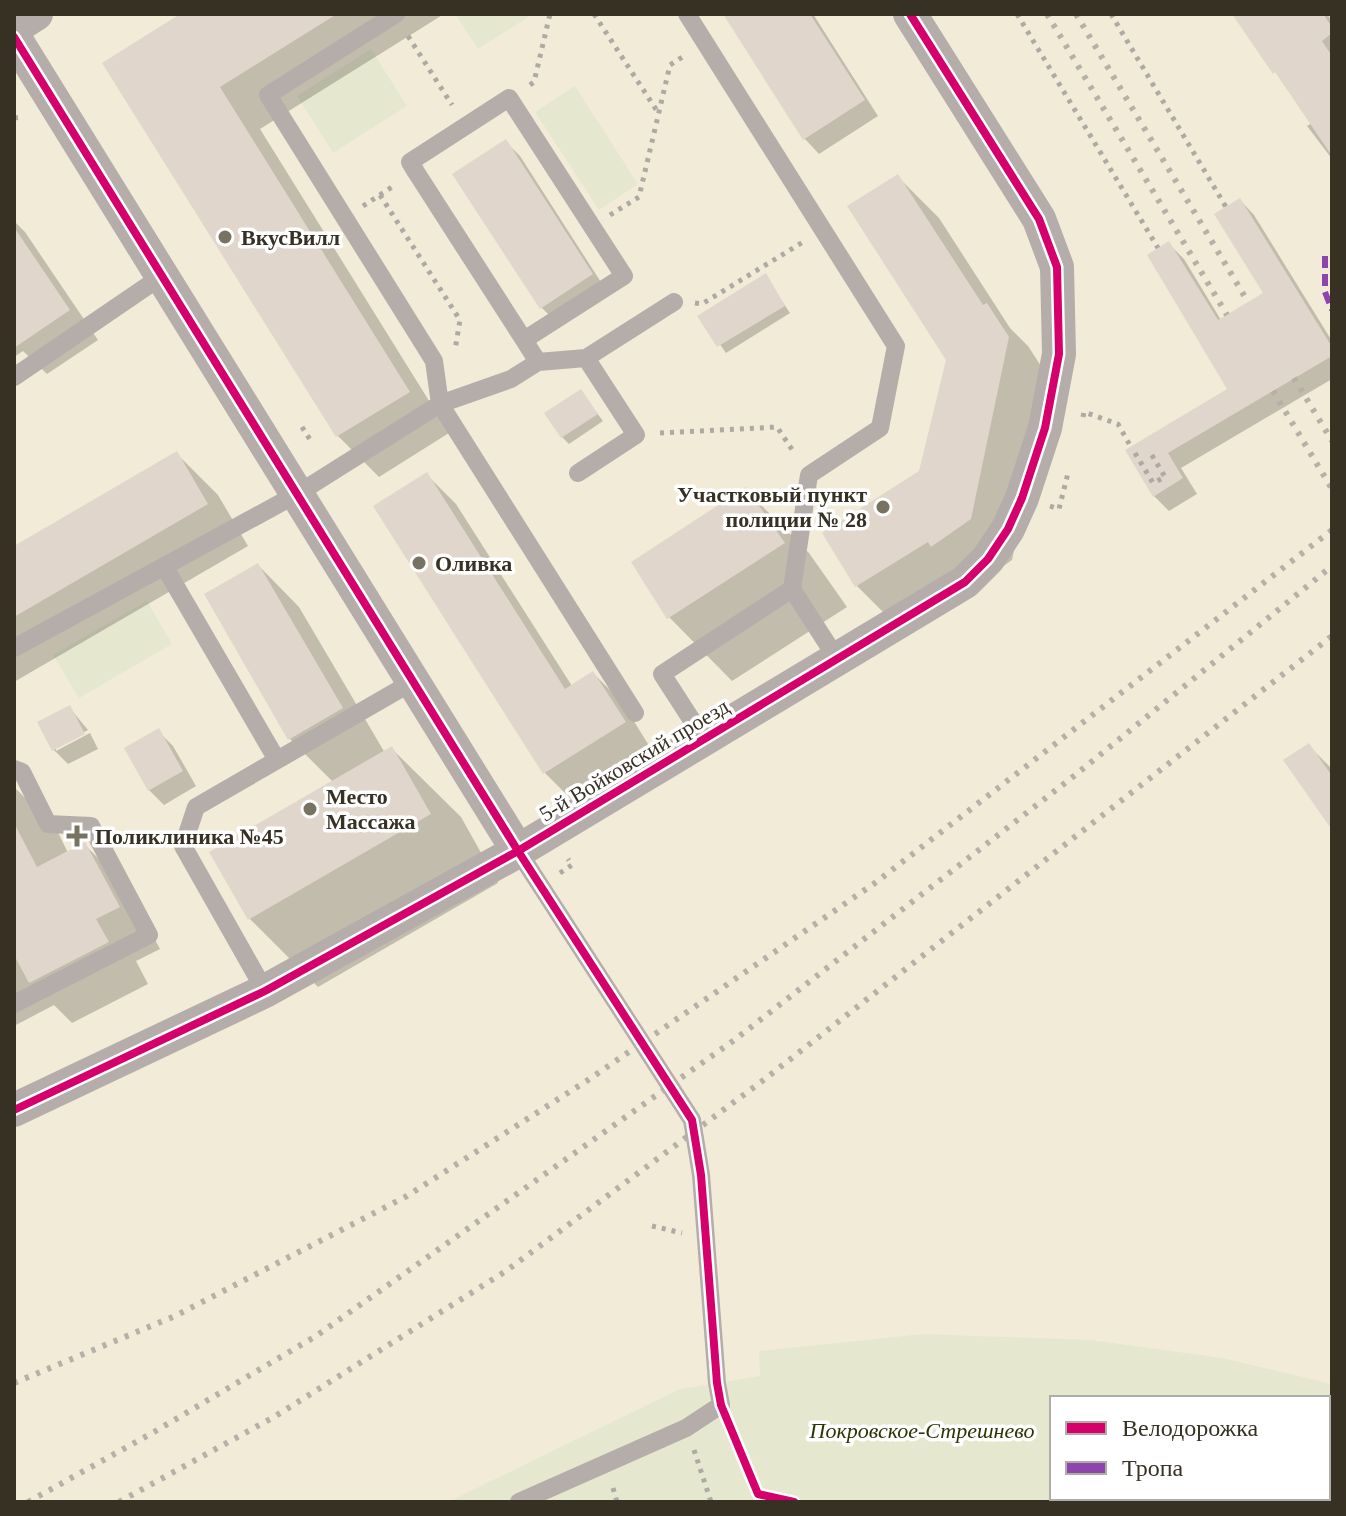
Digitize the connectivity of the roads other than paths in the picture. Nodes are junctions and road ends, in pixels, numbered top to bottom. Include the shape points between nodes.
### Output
1 (36, 14) edge
2 (395, 14) edge
3 (687, 14) edge
4 (910, 14) edge
5 (14, 28) edge
6 (14, 37) edge
7 (162, 276) junction
8 (674, 302) road end
9 (524, 340) junction
10 (586, 358) junction
11 (538, 362) junction
12 (14, 377) edge
13 (439, 396) junction
14 (578, 473) dead end
15 (297, 494) junction
16 (164, 566) junction
17 (792, 589) junction
18 (14, 648) edge
19 (837, 659) junction
20 (414, 681) junction
21 (635, 713) dead end
22 (704, 739) junction
23 (277, 760) junction
24 (14, 769) edge
25 (518, 851) junction
26 (265, 991) junction
27 (14, 1004) edge
28 (14, 1110) edge
29 (519, 1502) edge

1 - 5 street
2 - 13 lane via 268,95 434,361
3 - 17 lane via 896,346 880,428 809,475
4 - 19 street, 5-й Войковский проезд via 1039,219 1057,267 1059,354 1048,418 1022,498 988,559 965,582
6 - 7 street
7 - 12 lane
7 - 15 street
8 - 10 lane
9 - 9 lane via 624,276 509,98 410,162
9 - 11 lane
10 - 11 lane
10 - 14 lane via 636,435
11 - 13 lane via 511,379
13 - 15 lane
13 - 21 lane
15 - 16 lane
15 - 20 street
16 - 18 lane
16 - 23 lane
17 - 19 lane
17 - 22 lane via 662,674
19 - 22 street, 5-й Войковский проезд
20 - 23 lane
20 - 25 street
22 - 25 street, 5-й Войковский проезд
23 - 26 lane via 196,807 183,846
24 - 27 lane via 22,772 48,824 91,826 149,935
25 - 26 street, 5-й Войковский проезд
25 - 29 lane via 692,1120 721,1405 686,1428
26 - 28 street, 5-й Войковский проезд

